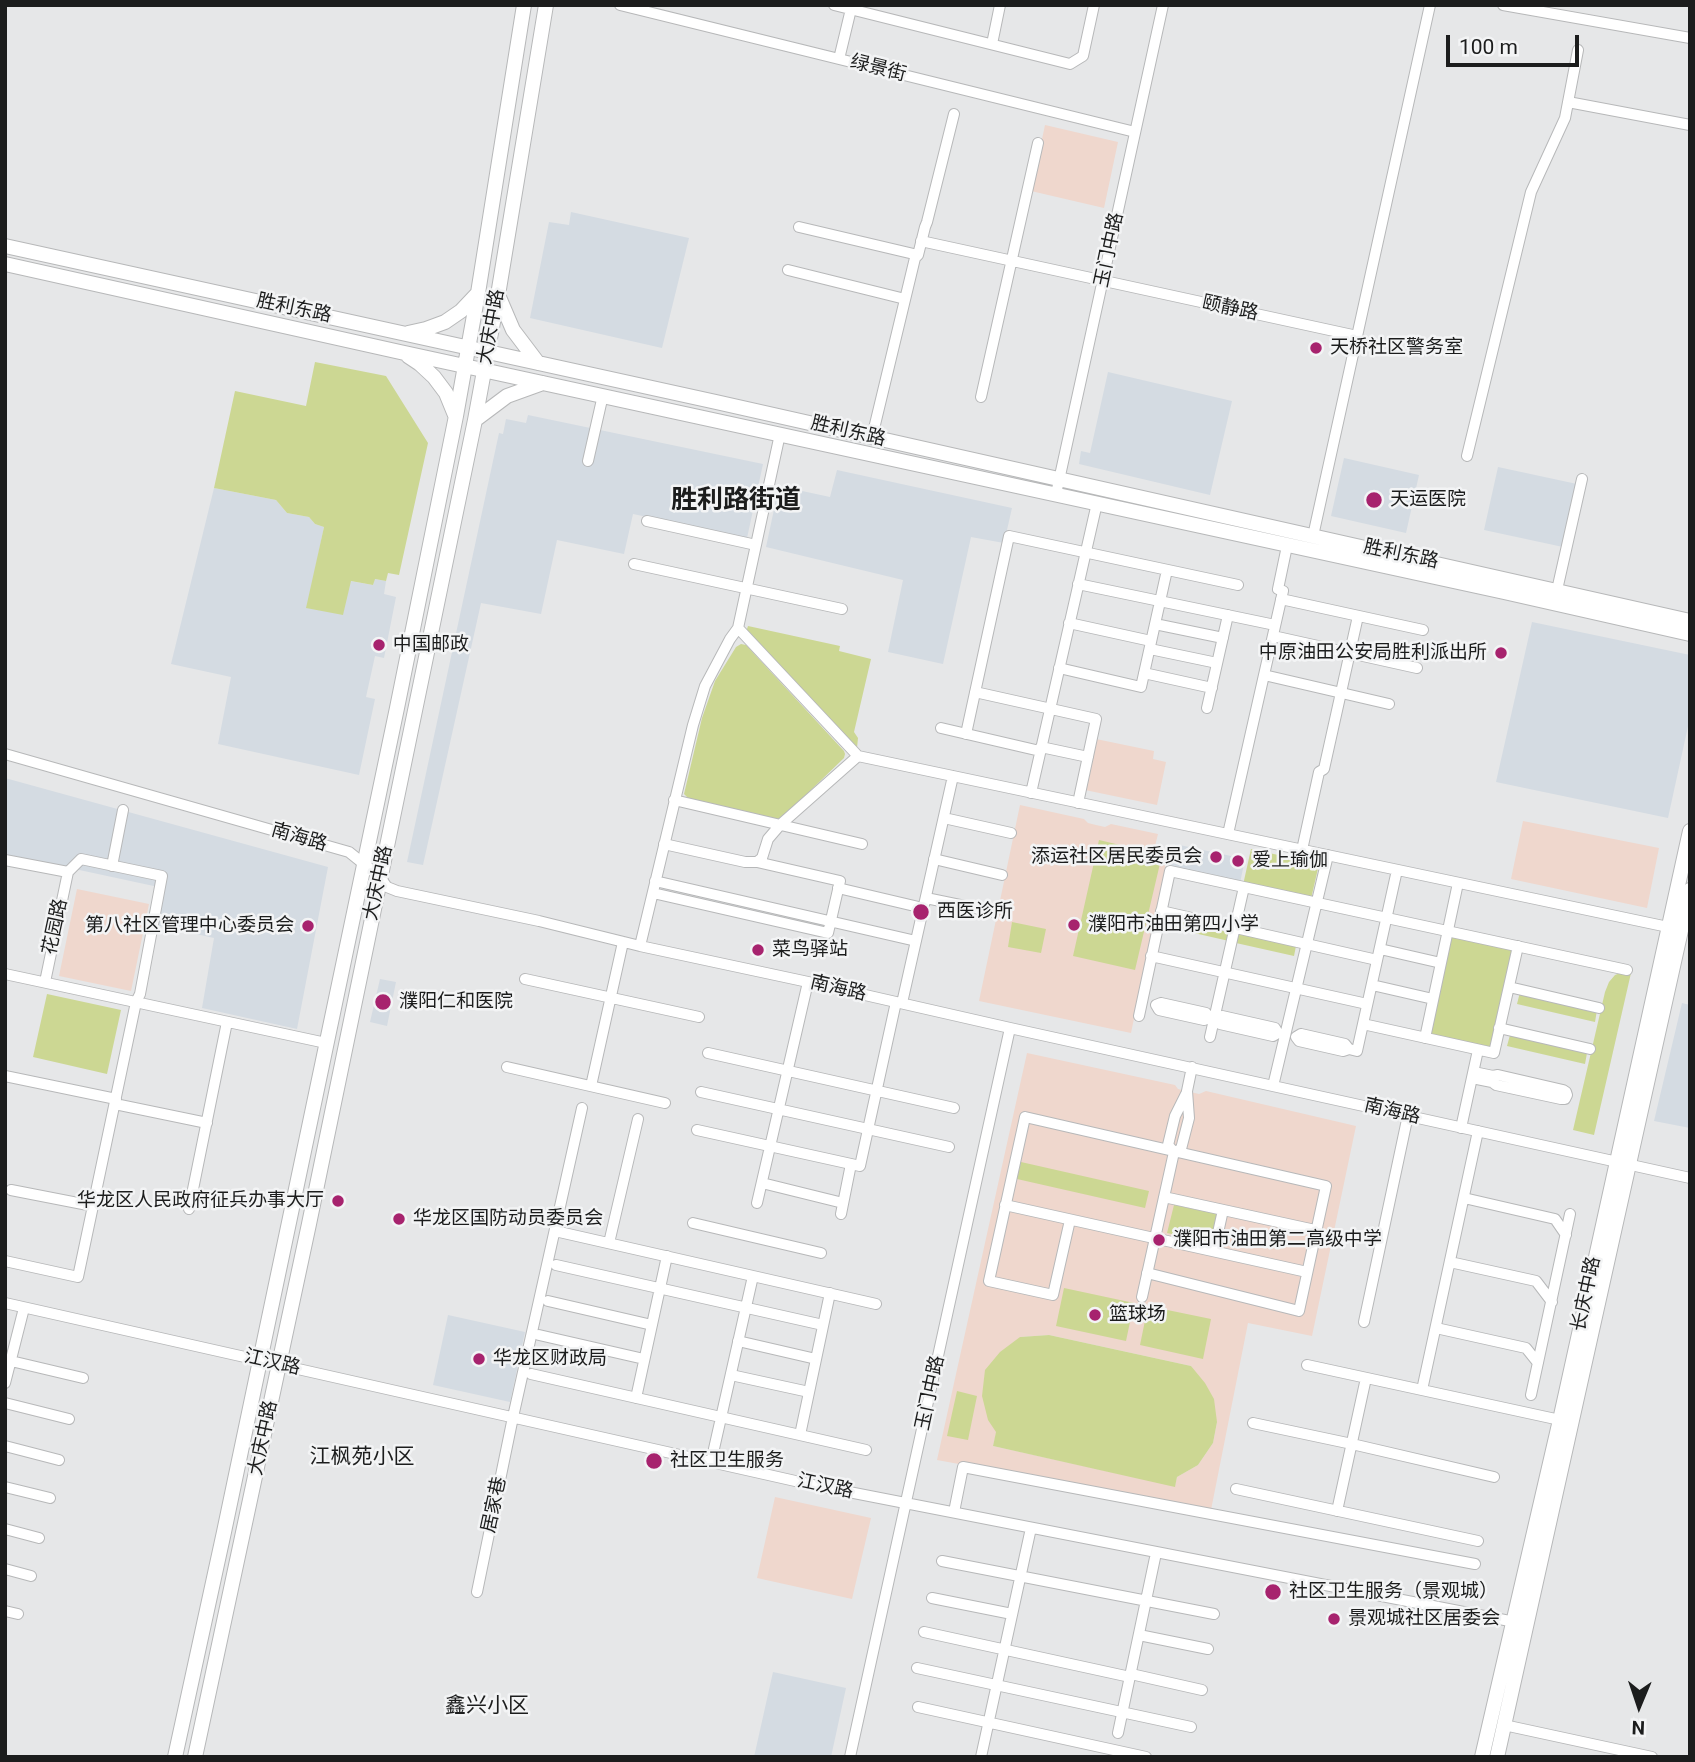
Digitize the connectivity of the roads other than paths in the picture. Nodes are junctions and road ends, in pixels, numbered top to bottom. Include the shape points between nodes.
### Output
1 (524, 5) edge
2 (546, 5) edge
3 (620, 5) edge
4 (834, 5) edge
5 (1000, 5) edge
6 (1094, 5) edge
7 (1163, 5) edge
8 (1503, 5) edge
9 (1427, 6) edge
10 (851, 9) junction
11 (1690, 38) edge
12 (992, 44) junction
13 (1578, 50) dead end
14 (839, 59) junction
15 (1568, 102) junction
16 (954, 114) dead end
17 (1690, 125) edge
18 (1135, 132) junction
19 (1038, 143) dead end
20 (799, 227) dead end
21 (921, 241) junction
22 (5, 246) edge
23 (918, 255) junction
24 (1013, 261) junction
25 (5, 264) edge
26 (788, 270) dead end
27 (1103, 281) junction
28 (478, 293) junction
29 (498, 295) junction
30 (905, 299) junction
31 (404, 334) junction
32 (1357, 336) junction
33 (469, 348) junction
34 (400, 352) junction
35 (488, 352) junction
36 (538, 363) junction
37 (466, 365) junction
38 (484, 369) junction
39 (545, 382) junction
40 (603, 395) junction
41 (981, 397) dead end
42 (456, 416) junction
43 (475, 421) junction
44 (780, 434) junction
45 (872, 437) junction
46 (1467, 456) dead end
47 (588, 461) dead end
48 (1582, 479) dead end
49 (1058, 487) junction
50 (1097, 503) junction
51 (647, 521) dead end
52 (1313, 536) junction
53 (756, 545) junction
54 (1287, 545) junction
55 (1085, 552) junction
56 (634, 564) dead end
57 (1167, 570) junction
58 (1078, 583) junction
59 (1238, 585) dead end
60 (747, 589) junction
61 (1557, 590) junction
62 (1281, 599) junction
63 (1160, 601) junction
64 (842, 609) dead end
65 (1228, 615) junction
66 (1358, 616) junction
67 (1690, 621) edge
68 (1069, 623) junction
69 (1155, 624) junction
70 (738, 628) junction
71 (1423, 630) dead end
72 (1274, 631) junction
73 (1690, 634) edge
74 (1223, 638) junction
75 (1150, 645) junction
76 (1350, 653) junction
77 (1217, 663) junction
78 (1059, 668) junction
79 (1417, 668) dead end
80 (1144, 673) junction
81 (1264, 675) junction
82 (1212, 688) junction
83 (975, 692) junction
84 (1341, 692) junction
85 (1389, 704) dead end
86 (1207, 708) dead end
87 (1050, 709) junction
88 (941, 728) dead end
89 (966, 734) junction
90 (1041, 749) junction
91 (5, 754) edge
92 (858, 756) junction
93 (1087, 757) junction
94 (953, 776) junction
95 (1031, 793) junction
96 (674, 800) junction
97 (1077, 803) junction
98 (123, 810) dead end
99 (944, 818) junction
100 (780, 825) junction
101 (1690, 831) edge
102 (1011, 833) dead end
103 (1228, 834) junction
104 (664, 844) junction
105 (862, 844) dead end
106 (1302, 850) junction
107 (1328, 855) junction
108 (934, 859) junction
109 (5, 860) edge
110 (757, 862) junction
111 (364, 865) junction
112 (112, 866) junction
113 (1397, 870) junction
114 (68, 872) junction
115 (1002, 875) dead end
116 (380, 877) junction
117 (655, 881) junction
118 (1458, 883) junction
119 (1244, 887) junction
120 (838, 888) junction
121 (1690, 890) edge
122 (653, 893) junction
123 (924, 903) junction
124 (1317, 903) junction
125 (1161, 911) junction
126 (994, 912) dead end
127 (1387, 918) junction
128 (831, 921) junction
129 (1668, 927) junction
130 (1235, 928) junction
131 (1447, 931) junction
132 (916, 941) junction
133 (623, 942) junction
134 (1307, 944) junction
135 (640, 946) junction
136 (1518, 946) junction
137 (1378, 954) junction
138 (1151, 956) junction
139 (1441, 962) junction
140 (1627, 970) dead end
141 (1225, 973) junction
142 (5, 974) edge
143 (525, 979) dead end
144 (44, 982) junction
145 (808, 982) junction
146 (1371, 985) junction
147 (1508, 987) junction
148 (1296, 989) junction
149 (611, 998) junction
150 (1433, 999) junction
151 (136, 1002) junction
152 (1142, 1002) junction
153 (899, 1003) junction
154 (1367, 1004) junction
155 (1599, 1007) dead end
156 (1139, 1016) dead end
157 (699, 1017) dead end
158 (1213, 1018) junction
159 (227, 1022) junction
160 (1363, 1024) junction
161 (1010, 1028) junction
162 (1499, 1028) junction
163 (1287, 1035) junction
164 (1210, 1037) dead end
165 (1425, 1038) junction
166 (326, 1043) junction
167 (1590, 1049) dead end
168 (1479, 1050) junction
169 (708, 1053) dead end
170 (506, 1067) dead end
171 (1192, 1068) junction
172 (787, 1070) junction
173 (1473, 1075) junction
174 (5, 1076) edge
175 (1492, 1079) junction
176 (591, 1086) junction
177 (1273, 1086) junction
178 (876, 1091) junction
179 (701, 1092) dead end
180 (115, 1102) junction
181 (665, 1103) dead end
182 (582, 1108) dead end
183 (954, 1108) dead end
184 (778, 1109) junction
185 (1408, 1115) junction
186 (638, 1119) dead end
187 (207, 1123) junction
188 (1461, 1128) junction
189 (868, 1129) junction
190 (697, 1130) dead end
191 (1478, 1131) junction
192 (770, 1146) junction
193 (949, 1147) dead end
194 (1174, 1152) junction
195 (1622, 1163) junction
196 (851, 1164) junction
197 (1690, 1178) edge
198 (761, 1183) junction
199 (11, 1190) dead end
200 (1164, 1197) junction
201 (1464, 1198) junction
202 (757, 1203) dead end
203 (1006, 1205) junction
204 (93, 1206) junction
205 (189, 1209) dead end
206 (1223, 1210) junction
207 (1570, 1214) dead end
208 (1070, 1220) junction
209 (693, 1223) dead end
210 (1315, 1230) junction
211 (555, 1231) junction
212 (1566, 1235) junction
213 (1156, 1239) junction
214 (609, 1244) junction
215 (1214, 1251) junction
216 (821, 1253) dead end
217 (667, 1256) junction
218 (5, 1261) edge
219 (1450, 1262) junction
220 (556, 1265) dead end
221 (1307, 1272) junction
222 (1147, 1273) junction
223 (753, 1276) junction
224 (660, 1289) junction
225 (830, 1293) junction
226 (1142, 1297) dead end
227 (548, 1301) dead end
228 (1552, 1301) junction
229 (5, 1303) edge
230 (876, 1304) dead end
231 (24, 1307) junction
232 (746, 1308) junction
233 (1364, 1322) dead end
234 (652, 1325) junction
235 (823, 1325) junction
236 (1436, 1328) junction
237 (539, 1335) dead end
238 (738, 1342) junction
239 (645, 1359) junction
240 (816, 1359) junction
241 (260, 1360) junction
242 (11, 1361) junction
243 (1538, 1363) junction
244 (279, 1364) junction
245 (1307, 1365) dead end
246 (531, 1374) dead end
247 (731, 1375) junction
248 (83, 1378) dead end
249 (1366, 1378) junction
250 (5, 1383) edge
251 (1422, 1391) junction
252 (809, 1392) junction
253 (1531, 1395) dead end
254 (636, 1398) junction
255 (5, 1403) edge
256 (513, 1417) junction
257 (721, 1417) junction
258 (69, 1419) dead end
259 (1560, 1420) junction
260 (1253, 1423) dead end
261 (800, 1435) junction
262 (1352, 1444) junction
263 (5, 1446) edge
264 (866, 1450) dead end
265 (59, 1460) dead end
266 (711, 1462) junction
267 (1494, 1477) dead end
268 (5, 1487) edge
269 (1236, 1489) dead end
270 (50, 1498) dead end
271 (907, 1503) junction
272 (1337, 1511) junction
273 (954, 1512) junction
274 (1031, 1528) junction
275 (5, 1529) edge
276 (39, 1538) dead end
277 (1478, 1541) dead end
278 (1156, 1553) junction
279 (942, 1561) dead end
280 (1475, 1564) dead end
281 (5, 1569) edge
282 (31, 1576) dead end
283 (1021, 1576) junction
284 (477, 1592) dead end
285 (932, 1598) dead end
286 (1146, 1601) junction
287 (5, 1611) edge
288 (18, 1614) dead end
289 (1012, 1614) junction
290 (1214, 1614) dead end
291 (1520, 1623) junction
292 (924, 1632) dead end
293 (1139, 1635) junction
294 (1005, 1649) junction
295 (1208, 1649) dead end
296 (917, 1668) dead end
297 (1131, 1675) junction
298 (997, 1685) junction
299 (1202, 1690) dead end
300 (918, 1707) dead end
301 (1123, 1712) junction
302 (989, 1722) junction
303 (1504, 1725) junction
304 (1191, 1727) dead end
305 (1118, 1733) dead end
306 (175, 1757) edge
307 (195, 1757) edge
308 (850, 1757) edge
309 (981, 1757) edge
310 (1146, 1757) edge
311 (1482, 1757) edge
312 (1497, 1757) edge
313 (1652, 1757) edge

1 - 28 main road, 大庆中路
2 - 29 main road, 大庆中路
3 - 14 street, 绿景街
4 - 10 street
5 - 12 street
6 - 12 street via 1083,56 1070,64
7 - 18 street, 玉门中路
8 - 11 street
9 - 32 street
10 - 12 street
10 - 14 street
13 - 15 street
14 - 18 street, 绿景街
15 - 17 street
15 - 46 street via 1531,192
16 - 21 street
18 - 27 street, 玉门中路
19 - 24 street
20 - 23 street
21 - 23 street
21 - 24 street, 颐静路
22 - 31 main road, 胜利东路
23 - 30 street
24 - 27 street, 颐静路
24 - 41 street
25 - 34 main road, 胜利东路
26 - 30 street
27 - 32 street, 颐静路
27 - 49 street, 玉门中路
28 - 31 main road via 445,322
28 - 33 main road, 大庆中路
29 - 35 main road, 大庆中路
29 - 36 main road via 513,330
30 - 45 street
31 - 33 main road, 胜利东路
32 - 52 street
33 - 35 main road, 胜利东路
33 - 37 main road, 大庆中路
34 - 37 main road, 胜利东路
34 - 42 main road via 434,377
35 - 36 main road, 胜利东路
35 - 38 main road, 大庆中路
36 - 45 main road, 胜利东路
37 - 38 main road, 胜利东路
37 - 42 main road, 大庆中路
38 - 39 main road, 胜利东路
38 - 43 main road, 大庆中路
39 - 40 main road, 胜利东路
39 - 43 main road via 507,396
40 - 44 main road, 胜利东路
40 - 47 street
42 - 111 main road, 大庆中路
43 - 116 main road, 大庆中路
44 - 49 main road, 胜利东路
44 - 53 street
45 - 49 main road, 胜利东路
48 - 61 street
49 - 50 main road, 胜利东路
49 - 52 main road, 胜利东路
50 - 54 main road, 胜利东路
50 - 55 street
51 - 53 street
52 - 61 main road, 胜利东路
53 - 60 street
54 - 62 street via 1278,589 1283,591
54 - 73 main road, 胜利东路
55 - 57 street
55 - 58 street
55 - 83 street via 1009,536
56 - 60 street
57 - 59 street
57 - 63 street
58 - 63 street
58 - 68 street
60 - 64 street
60 - 70 street
61 - 67 main road, 胜利东路
62 - 66 street
62 - 72 street
63 - 65 street
63 - 69 street
65 - 72 street
65 - 74 street
66 - 71 street
66 - 76 street
68 - 75 street
68 - 78 street
69 - 74 street
69 - 75 street
70 - 92 street
70 - 96 street via 705,686
72 - 76 street
72 - 81 street
74 - 77 street
75 - 77 street
75 - 80 street
76 - 79 street
76 - 84 street
77 - 82 street
78 - 80 street via 1141,687
78 - 87 street
80 - 82 street
81 - 84 street
81 - 103 street
82 - 86 street
83 - 87 street
83 - 89 street
84 - 85 street
84 - 106 street
87 - 90 street
87 - 93 street via 1096,719
88 - 89 street
89 - 90 street
90 - 93 street
90 - 95 street
91 - 111 street, 南海路 via 349,852
92 - 94 street
92 - 100 street
93 - 97 street
94 - 95 street
94 - 99 street
95 - 97 street
96 - 100 street
96 - 104 street
97 - 103 street
98 - 112 street
99 - 102 street
99 - 108 street
100 - 105 street
100 - 110 street
101 - 129 main road, 长庆中路
103 - 106 street
104 - 110 street
104 - 117 street
106 - 107 street
107 - 113 street
107 - 124 street
108 - 115 street
108 - 123 street
109 - 114 street
110 - 120 street via 840,881
111 - 116 street, 南海路
111 - 166 main road, 大庆中路
112 - 114 street via 81,859
112 - 151 street via 162,876
113 - 118 street
113 - 127 street
114 - 144 street, 花园路
116 - 133 street, 南海路 via 397,891
116 - 244 main road, 大庆中路
117 - 122 street
117 - 128 street
118 - 129 street
118 - 131 street
119 - 124 street
119 - 125 street via 1170,871
119 - 130 street
120 - 123 street
120 - 128 street
121 - 195 main road, 长庆中路
122 - 128 street via 828,933
122 - 135 street
123 - 126 street
123 - 132 street
124 - 127 street
124 - 134 street
125 - 130 street
125 - 138 street
127 - 131 street
127 - 137 street
128 - 132 street
129 - 195 main road, 长庆中路
130 - 134 street
130 - 141 street
131 - 136 street
131 - 139 street
132 - 153 street
133 - 135 street, 南海路
133 - 149 street
134 - 137 street
134 - 148 street
135 - 145 street, 南海路
136 - 140 street
136 - 147 street
137 - 139 street
137 - 146 street
138 - 141 street
138 - 152 street
139 - 150 street
141 - 148 street
141 - 158 street
142 - 144 street
143 - 149 street
144 - 151 street
145 - 153 street, 南海路
145 - 172 street
146 - 150 street
146 - 154 street
147 - 155 street
147 - 162 street
148 - 154 street
148 - 163 street
149 - 157 street
149 - 176 street
150 - 165 street
151 - 159 street
151 - 180 street
152 - 156 street
152 - 158 street via 1159,1010
153 - 161 street, 南海路
153 - 178 street
154 - 160 street
158 - 163 street via 1220,1024
158 - 164 street
159 - 166 street
159 - 187 street
160 - 163 street via 1357,1051
160 - 165 street
161 - 171 street, 南海路
161 - 271 street, 玉门中路
162 - 167 street
162 - 168 street via 1494,1053
163 - 177 street
165 - 168 street
166 - 241 main road, 大庆中路
168 - 173 street
169 - 172 street
170 - 176 street
171 - 177 street, 南海路
171 - 194 street via 1187,1091 1189,1118 1181,1149
172 - 178 street
172 - 184 street
173 - 175 street
173 - 188 street
174 - 180 street
175 - 175 street via 1496,1085 1561,1099 1567,1096 1563,1090 1497,1074
176 - 181 street
177 - 185 street, 南海路
178 - 183 street
178 - 189 street
179 - 184 street
180 - 187 street
180 - 204 street
182 - 211 street, 居家巷
184 - 189 street
184 - 192 street
185 - 188 street, 南海路
185 - 233 street
186 - 214 street
187 - 205 street
188 - 191 street, 南海路
189 - 193 street
189 - 196 street via 860,1166
190 - 192 street
191 - 195 street, 南海路
191 - 201 street
192 - 196 street
192 - 198 street
194 - 200 street
194 - 203 street via 1025,1117
194 - 210 street via 1326,1186
195 - 197 street, 南海路
195 - 259 main road, 长庆中路
195 - 291 main road, 长庆中路
196 - 198 street via 842,1208
198 - 202 street
199 - 204 street
200 - 206 street
200 - 213 street
201 - 212 street via 1555,1219
201 - 219 street
203 - 208 street
203 - 208 street via 989,1281 1053,1295
204 - 218 street via 78,1277
206 - 210 street
206 - 215 street
207 - 212 street
208 - 213 street
209 - 216 street
210 - 221 street
211 - 214 street
211 - 256 street, 居家巷
212 - 228 street
213 - 215 street
213 - 222 street
214 - 217 street
215 - 221 street
217 - 223 street
217 - 224 street
219 - 228 street via 1536,1281
219 - 236 street
220 - 224 street
221 - 222 street via 1299,1311
222 - 226 street
223 - 225 street
223 - 232 street
224 - 232 street
224 - 234 street
225 - 230 street
225 - 235 street
227 - 234 street
228 - 243 street
229 - 231 street, 江汉路
231 - 241 street, 江汉路
231 - 242 street
232 - 235 street
232 - 238 street
234 - 239 street
235 - 240 street
236 - 243 street via 1526,1348
236 - 251 street
237 - 239 street
238 - 240 street
238 - 247 street
239 - 254 street
240 - 252 street
241 - 244 street, 江汉路
241 - 306 main road, 大庆中路
242 - 248 street
242 - 250 street
243 - 253 street
244 - 256 street, 江汉路
244 - 307 main road, 大庆中路
245 - 249 street
246 - 254 street
247 - 252 street
247 - 257 street
249 - 251 street
249 - 262 street
251 - 259 street
252 - 261 street
254 - 257 street
255 - 258 street
256 - 266 street, 江汉路
256 - 284 street, 居家巷
257 - 261 street
257 - 266 street
259 - 291 main road, 长庆中路
260 - 262 street
261 - 264 street
262 - 267 street
262 - 272 street
263 - 265 street
266 - 271 street, 江汉路
268 - 270 street
269 - 272 street
271 - 273 street, 江汉路
271 - 308 street, 玉门中路
272 - 277 street
273 - 274 street, 江汉路
273 - 280 street via 962,1467
274 - 278 street, 江汉路
274 - 283 street
275 - 276 street
278 - 286 street
278 - 291 street, 江汉路
279 - 283 street
281 - 282 street
283 - 286 street
283 - 289 street
285 - 289 street
286 - 290 street
286 - 293 street
287 - 288 street
289 - 294 street
291 - 303 main road, 长庆中路
291 - 311 main road, 长庆中路
292 - 294 street
293 - 295 street
293 - 297 street
294 - 297 street
294 - 298 street
296 - 298 street
297 - 299 street
297 - 301 street
298 - 301 street
298 - 302 street
300 - 302 street
301 - 304 street
301 - 305 street
302 - 309 street
302 - 310 street
303 - 312 main road, 长庆中路
303 - 313 street

